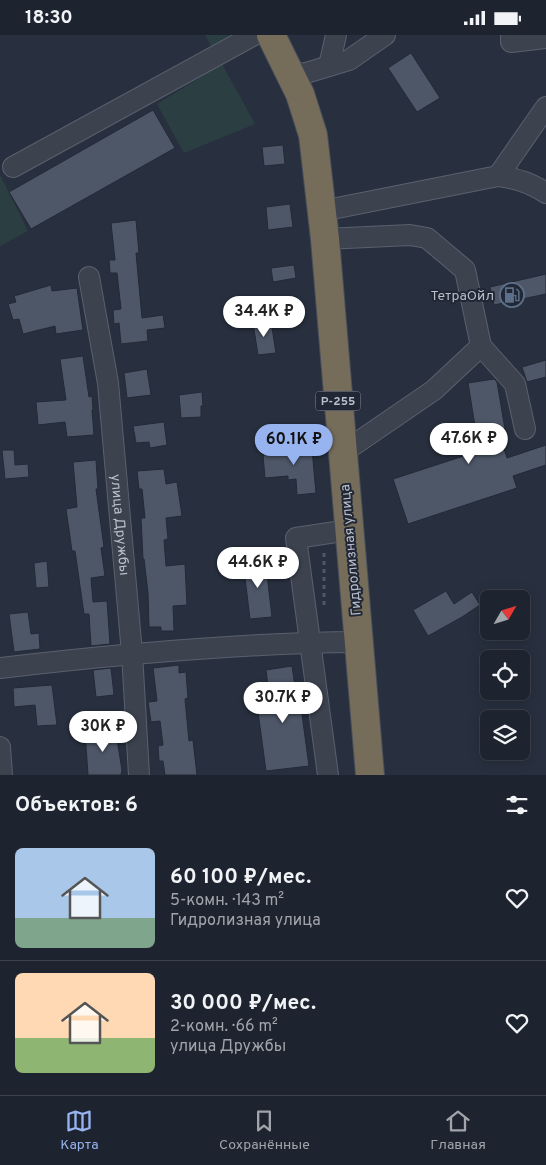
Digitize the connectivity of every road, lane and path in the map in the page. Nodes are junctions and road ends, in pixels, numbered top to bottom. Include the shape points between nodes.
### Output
1 (254, 35) edge
2 (271, 35) edge
3 (336, 35) edge
4 (385, 35) edge
5 (511, 35) edge
6 (546, 37) edge
7 (329, 66) junction
8 (291, 74) junction
9 (546, 107) edge
10 (13, 167) dead end
11 (498, 176) junction
12 (546, 193) edge
13 (322, 211) junction
14 (325, 239) junction
15 (89, 277) dead end
16 (481, 346) junction
17 (525, 429) dead end
18 (342, 453) junction
19 (336, 532) junction
20 (317, 642) junction
21 (358, 642) junction
22 (132, 653) junction
23 (0, 668) edge
24 (0, 747) edge
25 (2, 775) edge
26 (139, 775) edge
27 (328, 775) edge
28 (370, 775) edge

1 - 10 street
2 - 8 highway, Гидролизная улица / Р-255
3 - 7 street
4 - 7 street via 349,60
5 - 6 street via 511,42
7 - 8 street
8 - 13 highway, Гидролизная улица / Р-255 via 313,135
9 - 11 street
11 - 12 street via 513,177
11 - 13 street
13 - 14 highway, Гидролизная улица / Р-255
14 - 16 street via 427,237 465,270
14 - 18 highway, Гидролизная улица / Р-255
15 - 22 street, улица Дружбы via 108,383
16 - 17 street via 515,384
16 - 18 street via 434,390
18 - 19 highway, Гидролизная улица / Р-255
19 - 20 path
19 - 20 street via 296,538
19 - 21 highway, Гидролизная улица / Р-255
20 - 21 street
20 - 22 street
20 - 27 street
21 - 28 highway, Гидролизная улица / Р-255
22 - 23 street
22 - 26 street, улица Дружбы
24 - 25 street

